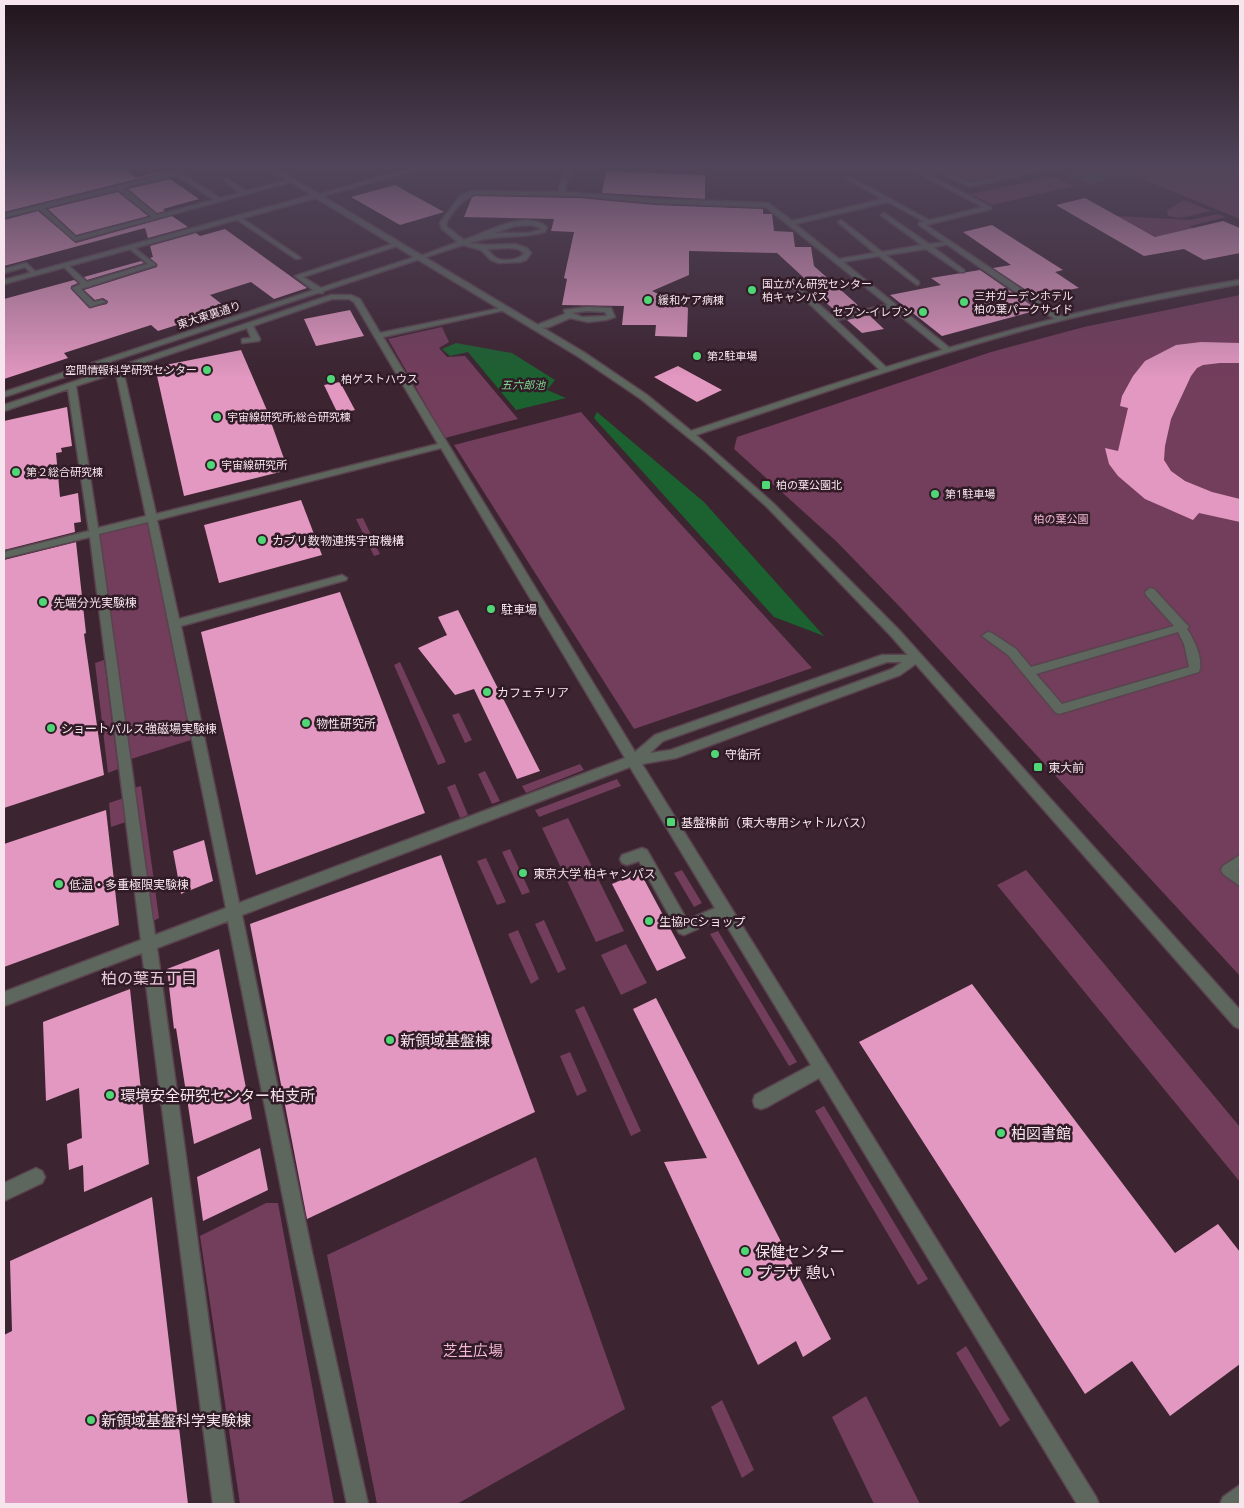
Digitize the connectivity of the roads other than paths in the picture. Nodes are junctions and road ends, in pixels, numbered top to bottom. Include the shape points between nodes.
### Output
1 (169, 237) edge
2 (267, 237) edge
3 (387, 237) edge
4 (456, 237) edge
5 (479, 237) edge
6 (809, 237) edge
7 (860, 237) edge
8 (916, 237) edge
9 (940, 237) edge
10 (463, 243) junction
11 (948, 243) junction
12 (398, 244) junction
13 (928, 246) junction
14 (131, 248) junction
15 (881, 254) junction
16 (421, 257) junction
17 (298, 258) dead end
18 (838, 261) junction
19 (66, 266) junction
20 (4, 271) edge
21 (962, 271) dead end
22 (35, 274) junction
23 (789, 280) dead end
24 (4, 282) edge
25 (1240, 282) edge
26 (917, 283) dead end
27 (86, 285) junction
28 (320, 291) junction
29 (102, 302) dead end
30 (894, 306) junction
31 (506, 309) junction
32 (570, 315) junction
33 (1059, 318) junction
34 (830, 319) junction
35 (249, 325) junction
36 (536, 327) junction
37 (378, 336) junction
38 (245, 341) dead end
39 (948, 350) junction
40 (119, 368) junction
41 (885, 370) junction
42 (72, 385) junction
43 (4, 395) edge
44 (4, 408) edge
45 (691, 434) junction
46 (444, 445) junction
47 (151, 518) junction
48 (94, 533) junction
49 (4, 555) edge
50 (342, 578) dead end
51 (1150, 592) dead end
52 (175, 624) junction
53 (1182, 627) junction
54 (988, 636) dead end
55 (916, 658) junction
56 (1028, 672) junction
57 (634, 760) junction
58 (627, 860) dead end
59 (1240, 861) edge
60 (1240, 880) edge
61 (725, 910) junction
62 (233, 913) junction
63 (148, 945) junction
64 (4, 999) edge
65 (1240, 1021) edge
66 (821, 1068) junction
67 (761, 1101) dead end
68 (36, 1177) dead end
69 (4, 1192) edge
70 (1240, 1496) edge
71 (222, 1504) edge
72 (358, 1504) edge
73 (1089, 1504) edge
74 (1230, 1504) edge

1 - 14 street
2 - 17 street
3 - 12 street
4 - 10 street
5 - 10 street, 東大東裏通り
6 - 18 street
7 - 15 street
8 - 13 street
9 - 11 street
10 - 10 street via 489,248 517,247 528,253 518,261 499,261 483,249
10 - 16 street, 東大東裏通り
11 - 13 street
11 - 33 street
12 - 16 street
12 - 28 street via 298,276
13 - 15 street
13 - 21 street
14 - 19 street
14 - 27 street via 153,266
15 - 18 street
15 - 26 street
16 - 28 street, 東大東裏通り
16 - 31 street
18 - 30 street
19 - 22 street
19 - 27 street
20 - 22 street via 26,265
22 - 24 street
23 - 34 street
25 - 33 street
27 - 29 street via 76,288 93,305
28 - 43 street, 東大東裏通り
30 - 34 street
30 - 39 street
31 - 36 street
31 - 37 street
32 - 32 street via 589,321 611,317 608,310 574,310 567,312
32 - 36 street
33 - 39 street
34 - 41 street
35 - 37 street via 341,296 357,301
35 - 38 street via 256,339
35 - 40 street
36 - 45 street via 617,378
37 - 46 street
39 - 41 street
40 - 42 street
40 - 47 street
41 - 45 street
42 - 44 street
42 - 48 street
45 - 55 street via 805,539
46 - 47 street
46 - 57 street
47 - 48 street
47 - 52 street
48 - 49 street
48 - 63 street
50 - 52 street
51 - 53 street
52 - 62 street
53 - 56 street
53 - 56 street via 1192,649 1195,670 1058,709
54 - 56 street via 1012,652
55 - 57 street via 896,672 672,755
55 - 57 street via 886,658 699,723 659,738
55 - 65 street
57 - 61 street
57 - 62 street
58 - 61 street via 642,854 684,928
59 - 60 street via 1228,870
61 - 66 street
62 - 63 street
62 - 72 street
63 - 64 street
63 - 71 street
66 - 67 street
66 - 73 street
68 - 69 street
70 - 74 street

